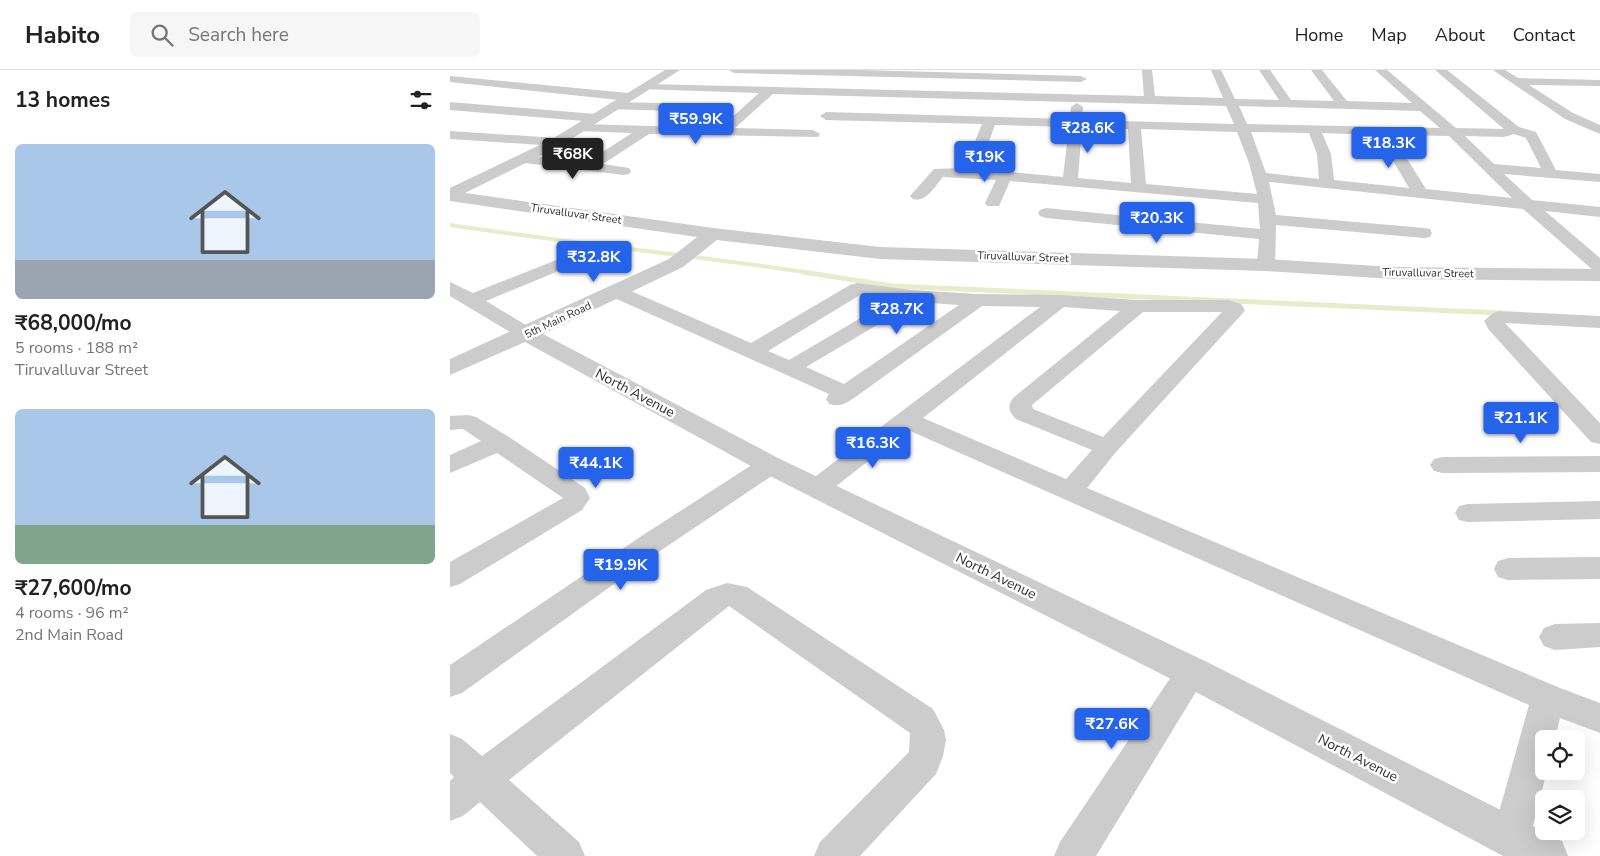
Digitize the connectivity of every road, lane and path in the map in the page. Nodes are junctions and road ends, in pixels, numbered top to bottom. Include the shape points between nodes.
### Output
1 (674, 70) edge
2 (734, 70) edge
3 (1146, 70) edge
4 (1216, 70) edge
5 (1264, 70) edge
6 (1316, 70) edge
7 (1380, 70) edge
8 (1440, 70) edge
9 (1498, 70) edge
10 (864, 71) edge
11 (1082, 74) edge
12 (450, 79) edge
13 (1514, 81) junction
14 (1600, 83) edge
15 (646, 87) junction
16 (770, 90) junction
17 (847, 93) junction
18 (628, 96) junction
19 (1539, 97) junction
20 (1565, 97) dead end
21 (1077, 99) junction
22 (1150, 101) junction
23 (1232, 103) junction
24 (1288, 104) junction
25 (450, 106) edge
26 (614, 106) junction
27 (1344, 106) junction
28 (704, 108) dead end
29 (1425, 108) junction
30 (826, 116) junction
31 (596, 118) junction
32 (990, 120) junction
33 (1076, 123) junction
34 (1134, 124) junction
35 (581, 128) junction
36 (1242, 128) junction
37 (1314, 129) junction
38 (646, 130) junction
39 (1514, 130) junction
40 (1600, 130) edge
41 (1383, 131) junction
42 (723, 132) junction
43 (1453, 132) junction
44 (813, 134) junction
45 (450, 135) edge
46 (557, 142) junction
47 (803, 146) dead end
48 (525, 159) junction
49 (588, 167) junction
50 (1489, 168) junction
51 (624, 172) dead end
52 (970, 173) junction
53 (1551, 174) junction
54 (1005, 176) junction
55 (1259, 177) junction
56 (1600, 178) edge
57 (1070, 181) junction
58 (1327, 184) junction
59 (1139, 189) junction
60 (1420, 193) junction
61 (450, 195) edge
62 (918, 196) dead end
63 (1265, 199) junction
64 (993, 203) dead end
65 (1527, 204) junction
66 (1600, 212) edge
67 (1046, 213) dead end
68 (1268, 219) junction
69 (1424, 233) dead end
70 (713, 234) junction
71 (1267, 235) junction
72 (579, 256) dead end
73 (1266, 265) junction
74 (1600, 267) edge
75 (1600, 275) edge
76 (450, 288) edge
77 (617, 292) junction
78 (912, 296) junction
79 (977, 300) junction
80 (471, 301) junction
81 (1060, 301) junction
82 (1138, 306) junction
83 (1600, 322) edge
84 (526, 334) junction
85 (752, 352) junction
86 (450, 368) edge
87 (790, 368) junction
88 (904, 419) junction
89 (450, 423) edge
90 (1600, 437) edge
91 (500, 442) junction
92 (1107, 447) junction
93 (1600, 464) edge
94 (450, 465) edge
95 (770, 465) junction
96 (1443, 465) dead end
97 (817, 488) junction
98 (1070, 492) junction
99 (1600, 510) edge
100 (1468, 513) dead end
101 (1600, 568) edge
102 (1508, 569) dead end
103 (450, 576) edge
104 (1600, 635) edge
105 (1555, 637) dead end
106 (1192, 672) junction
107 (450, 682) edge
108 (1548, 698) junction
109 (1600, 718) edge
110 (450, 750) edge
111 (482, 779) junction
112 (450, 803) edge
113 (1511, 837) junction
114 (565, 856) edge
115 (834, 856) edge
116 (1074, 856) edge
117 (1547, 856) edge

1 - 15 street
2 - 10 street
3 - 22 street
4 - 23 street
5 - 24 street
6 - 27 street
7 - 29 street
8 - 39 street
9 - 13 street
10 - 11 street
10 - 17 street
11 - 21 street
12 - 18 street
13 - 14 street
13 - 19 street
15 - 16 street
15 - 18 street
16 - 17 street
16 - 42 street
17 - 21 street
17 - 30 street
18 - 26 street
19 - 20 street
19 - 40 street
21 - 22 street
21 - 33 street
22 - 23 street
23 - 24 street
23 - 36 street
24 - 27 street
25 - 31 street
26 - 28 street
26 - 31 street
27 - 29 street
29 - 43 street
30 - 32 street
30 - 44 street
31 - 35 street
32 - 33 street
32 - 52 street
33 - 34 street
33 - 57 street
34 - 36 street
34 - 59 street
35 - 38 street
35 - 46 street
36 - 37 street
36 - 55 street
37 - 41 street
37 - 58 street via 1324,154
38 - 42 street
38 - 49 street
39 - 43 street via 1504,133
39 - 53 street via 1531,135
41 - 43 street
41 - 60 street
42 - 44 street
43 - 50 street
44 - 47 street
45 - 46 street
46 - 48 street
48 - 49 street
48 - 61 street
49 - 51 street
50 - 53 street
50 - 65 street
52 - 54 street
52 - 62 street via 939,172
53 - 56 street
54 - 57 street
54 - 64 street
55 - 58 street
55 - 63 street
57 - 59 street
58 - 60 street
59 - 63 street
60 - 65 street
61 - 70 street, Tiruvalluvar Street
63 - 68 street
65 - 66 street
65 - 74 street
67 - 71 street
68 - 69 street
68 - 71 street
70 - 73 street, Tiruvalluvar Street via 880,253
70 - 77 street, 5th Main Road via 676,262
71 - 73 street
72 - 80 street
73 - 75 street, Tiruvalluvar Street via 1393,273
76 - 80 street, North Avenue
77 - 84 street, 5th Main Road
77 - 85 street
78 - 79 street
78 - 85 street via 857,289
78 - 87 street
79 - 81 street
79 - 87 street via 842,396
80 - 84 street, North Avenue
81 - 82 street
81 - 88 street
82 - 92 street via 1021,403 1024,414
82 - 92 street via 1228,306 1235,310
83 - 90 street via 1514,317 1500,317 1494,321
84 - 86 street, 5th Main Road
84 - 95 street, North Avenue
85 - 87 street
88 - 97 street
88 - 98 street
89 - 91 street via 468,422
91 - 94 street
91 - 103 street via 576,494 577,498 573,504
92 - 98 street
93 - 96 street
95 - 97 street, North Avenue
95 - 107 street
97 - 106 street, North Avenue
98 - 108 street
99 - 100 street
101 - 102 street
104 - 105 street
106 - 113 street, North Avenue
106 - 116 street
108 - 109 street
108 - 113 street
110 - 111 street
111 - 112 street
111 - 114 street
111 - 115 street via 717,598 736,595 921,720 928,728 929,744 923,762
113 - 117 street, North Avenue

